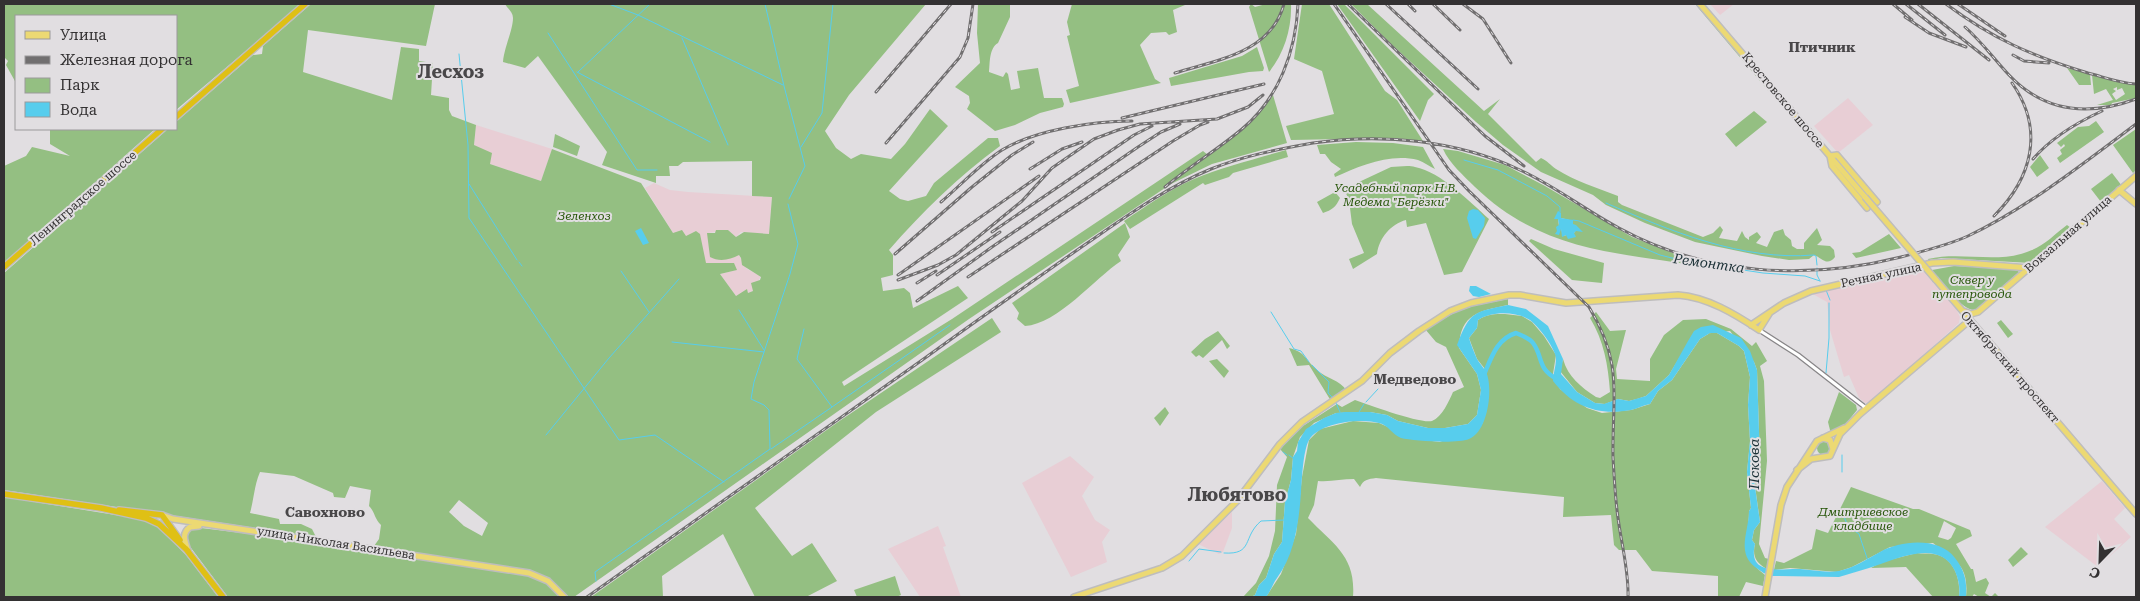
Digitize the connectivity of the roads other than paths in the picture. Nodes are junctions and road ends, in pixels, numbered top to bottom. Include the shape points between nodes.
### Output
1 (305, 4) edge
2 (1700, 4) edge
3 (178, 115) edge
4 (161, 130) edge
5 (1830, 156) junction
6 (2136, 176) edge
7 (2119, 190) junction
8 (1865, 197) joint
9 (1877, 202) dead end
10 (2136, 204) edge
11 (1867, 208) dead end
12 (4, 267) edge
13 (2029, 268) junction
14 (1962, 311) junction
15 (1978, 312) junction
16 (1769, 314) junction
17 (1970, 320) junction
18 (1751, 325) junction
19 (1976, 327) junction
20 (1759, 330) junction
21 (1866, 408) junction
22 (1847, 427) junction
23 (1823, 438) junction
24 (1816, 443) junction
25 (1833, 450) junction
26 (1823, 458) junction
27 (1798, 470) junction
28 (4, 494) edge
29 (101, 508) junction
30 (2136, 514) edge
31 (166, 518) junction
32 (240, 529) junction
33 (174, 538) junction
34 (188, 551) junction
35 (223, 597) edge
36 (564, 597) edge
37 (1074, 597) edge
38 (1765, 597) edge

1 - 3 highway
2 - 5 main road, Крестовское шоссе
4 - 12 highway, Ленинградское шоссе
5 - 8 main road, Крестовское шоссе
5 - 9 main road via 1837,155
5 - 11 main road via 1832,166
6 - 7 main road, Вокзальная улица
7 - 10 main road
7 - 13 main road, Вокзальная улица
8 - 14 main road, Октябрьский проспект, bridge
13 - 15 main road, Вокзальная улица
13 - 16 main road, Речная улица via 1932,263 1811,291
14 - 15 main road
14 - 17 main road, Октябрьский проспект
15 - 19 main road
16 - 18 main road, Речная улица
16 - 20 main road
17 - 19 main road, Октябрьский проспект
17 - 21 main road
18 - 20 main road
18 - 37 main road via 1711,303 1685,296 1566,303 1509,295 1456,308 1419,331 1385,357 1362,381 1292,431 1237,501 1182,556 1162,568
19 - 30 main road, Октябрьский проспект
20 - 21 street via 1798,355
21 - 22 main road
22 - 23 main road
22 - 25 main road
23 - 24 main road
23 - 25 main road via 1832,443
24 - 26 main road via 1815,452
24 - 27 main road
25 - 26 main road via 1830,456
26 - 27 main road via 1811,459
27 - 38 main road via 1784,495
28 - 29 highway
29 - 31 highway, улица Николая Васильева
29 - 33 highway via 151,520
31 - 32 main road, улица Николая Васильева
31 - 33 main road
31 - 34 highway
32 - 34 main road via 190,526 184,535
32 - 36 main road, улица Николая Васильева via 529,573 548,581
33 - 34 highway
34 - 35 highway

